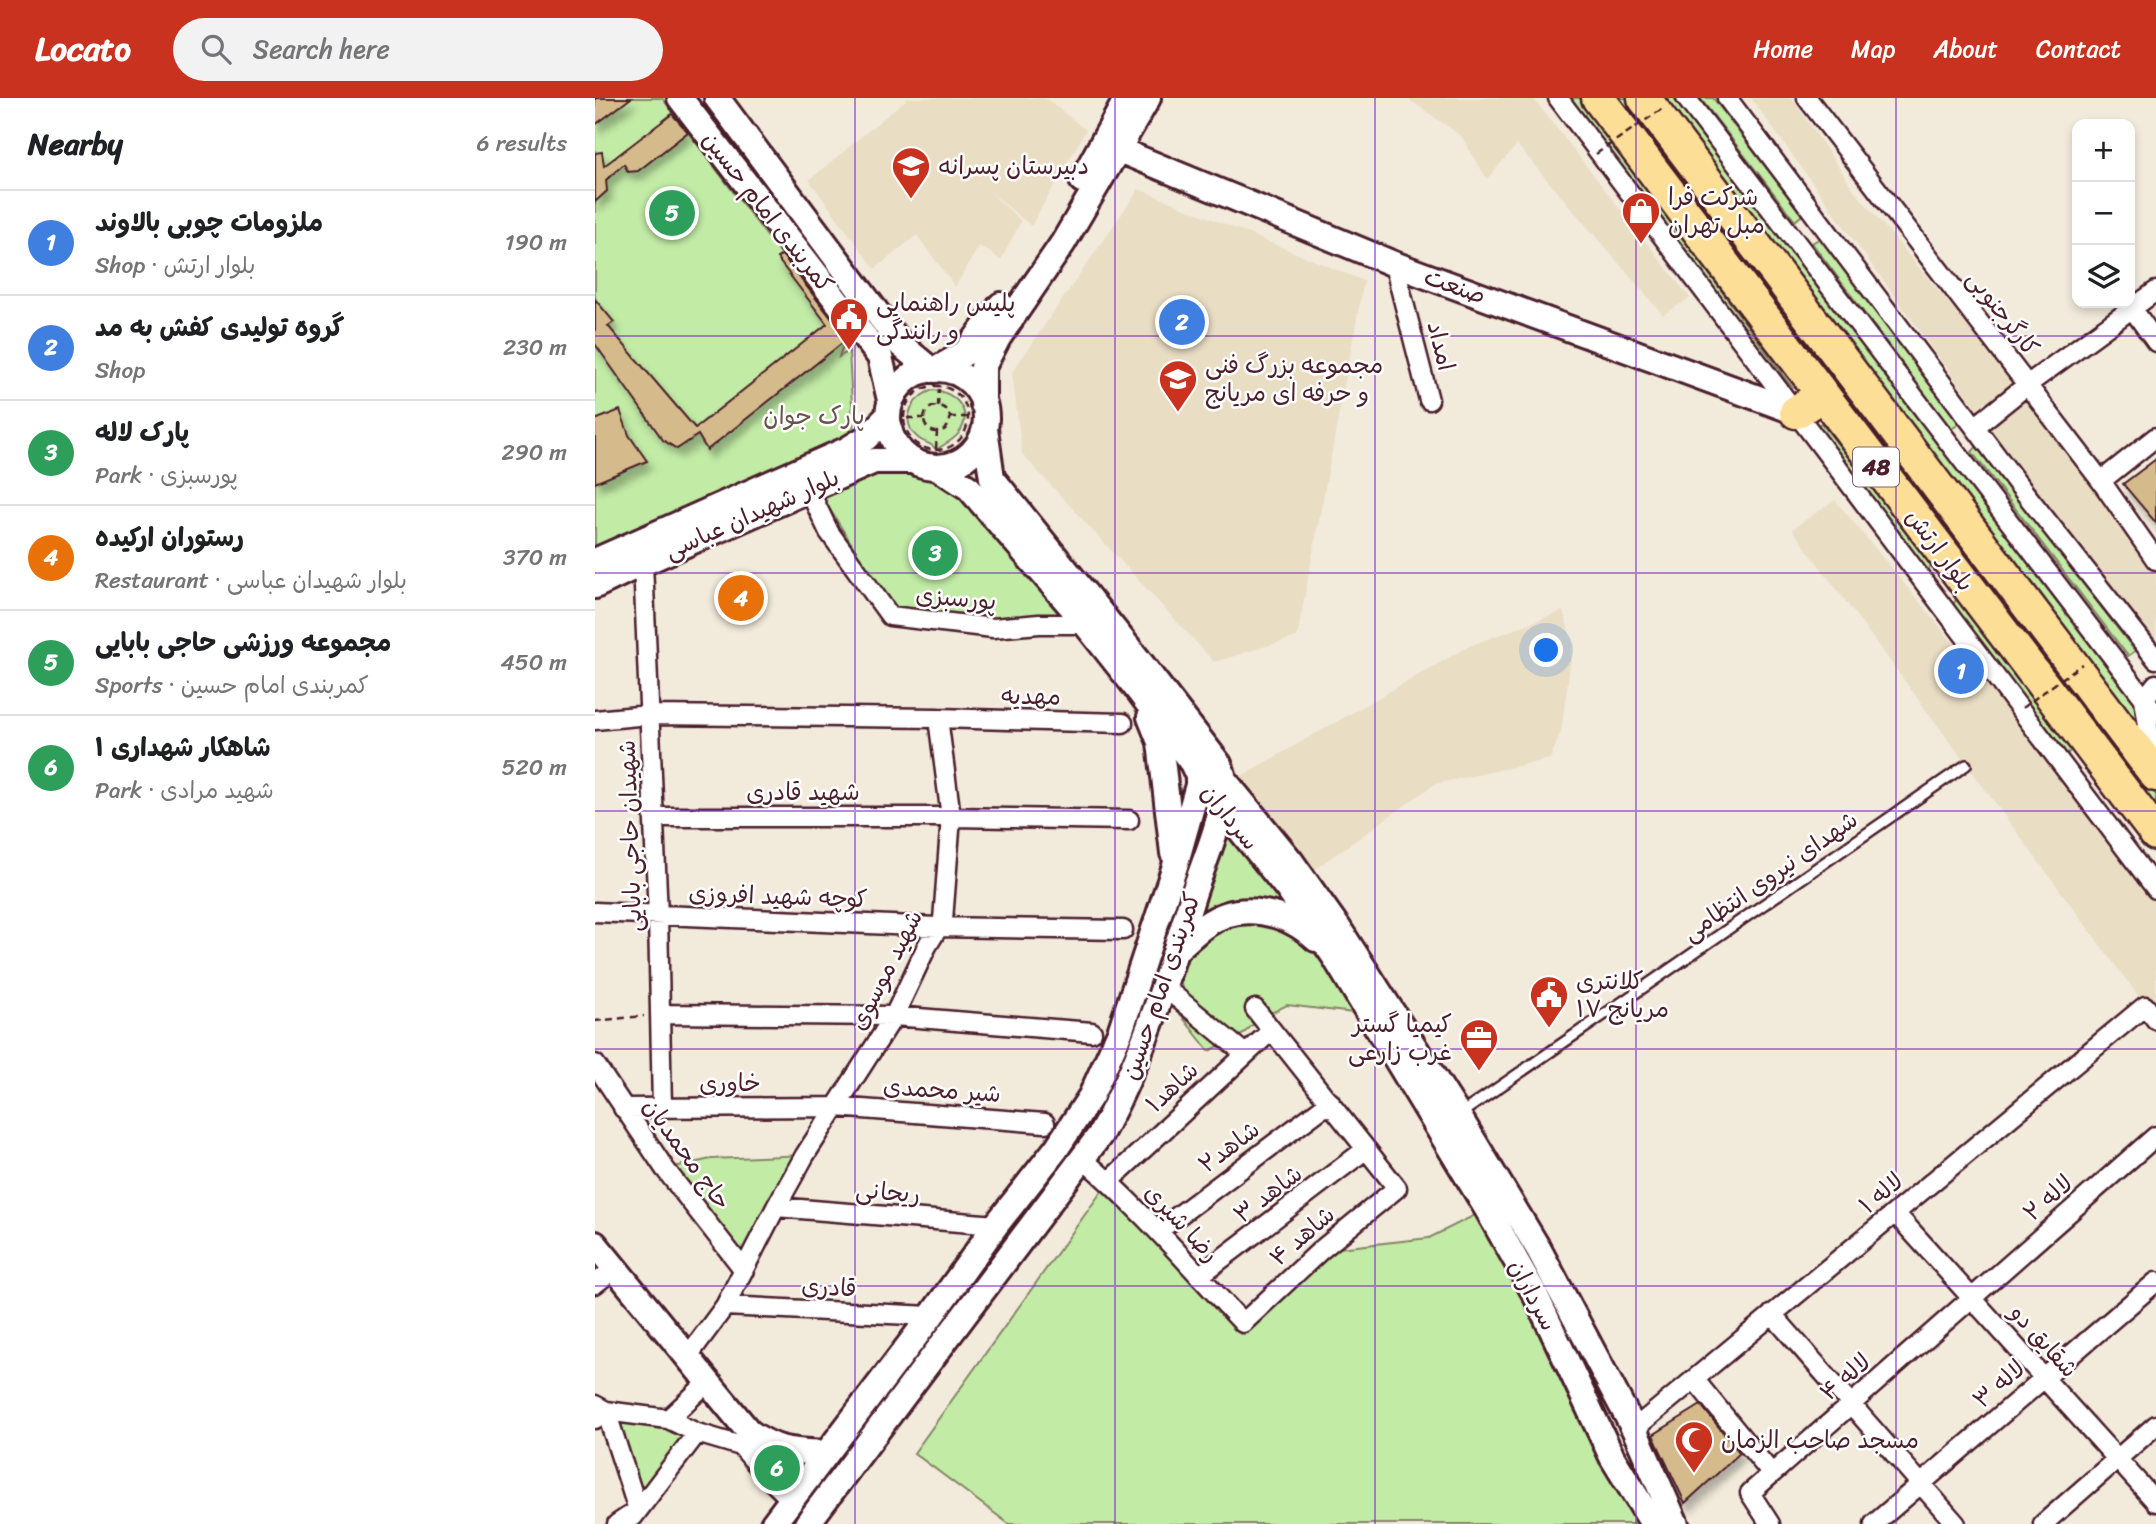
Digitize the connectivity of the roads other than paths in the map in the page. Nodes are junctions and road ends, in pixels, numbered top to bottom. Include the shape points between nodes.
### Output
1 (680, 98) edge
2 (717, 98) edge
3 (1127, 98) edge
4 (1148, 98) edge
5 (1558, 98) edge
6 (1598, 98) edge
7 (1686, 98) edge
8 (1727, 98) edge
9 (1807, 98) edge
10 (1653, 104) edge
11 (1119, 150) junction
12 (1394, 264) junction
13 (2156, 290) edge
14 (2135, 305) edge
15 (2131, 308) joint
16 (2156, 342) edge
17 (935, 375) junction
18 (2027, 385) junction
19 (1822, 395) junction
20 (1429, 400) dead end
21 (894, 412) junction
22 (1796, 412) junction
23 (979, 417) junction
24 (1975, 427) junction
25 (2156, 437) edge
26 (937, 459) junction
27 (913, 461) junction
28 (2101, 481) junction
29 (808, 488) junction
30 (2156, 560) edge
31 (595, 561) edge
32 (643, 562) junction
33 (595, 586) edge
34 (1086, 624) junction
35 (2156, 659) edge
36 (2156, 684) edge
37 (1142, 694) junction
38 (2144, 699) junction
39 (2156, 714) edge
40 (649, 715) junction
41 (938, 718) junction
42 (595, 720) edge
43 (1123, 723) dead end
44 (1966, 765) dead end
45 (2156, 775) edge
46 (1198, 776) junction
47 (1223, 793) junction
48 (654, 817) junction
49 (951, 817) junction
50 (1129, 820) dead end
51 (2156, 834) edge
52 (1175, 866) junction
53 (2156, 889) edge
54 (595, 912) edge
55 (658, 916) junction
56 (937, 927) junction
57 (1123, 930) dead end
58 (1176, 950) junction
59 (1334, 956) junction
60 (1164, 987) junction
61 (1255, 1009) dead end
62 (660, 1014) junction
63 (894, 1016) junction
64 (2156, 1020) edge
65 (1271, 1031) junction
66 (1091, 1032) dead end
67 (1244, 1053) junction
68 (595, 1064) edge
69 (1329, 1102) junction
70 (836, 1107) junction
71 (623, 1108) junction
72 (662, 1108) junction
73 (1458, 1115) junction
74 (1045, 1123) dead end
75 (2156, 1136) edge
76 (1366, 1150) junction
77 (1084, 1160) junction
78 (1109, 1181) junction
79 (776, 1207) junction
80 (1895, 1213) junction
81 (996, 1225) junction
82 (1158, 1231) junction
83 (595, 1244) edge
84 (615, 1268) junction
85 (744, 1270) junction
86 (1199, 1276) junction
87 (2156, 1282) edge
88 (595, 1284) edge
89 (1972, 1297) junction
90 (725, 1306) junction
91 (1772, 1314) junction
92 (930, 1316) junction
93 (1243, 1323) joint
94 (688, 1356) junction
95 (2044, 1378) junction
96 (1695, 1379) junction
97 (709, 1382) junction
98 (1851, 1404) junction
99 (599, 1412) edge
100 (668, 1419) junction
101 (2156, 1426) edge
102 (1634, 1429) junction
103 (697, 1433) junction
104 (745, 1439) junction
105 (825, 1453) junction
106 (2117, 1459) junction
107 (1771, 1473) junction
108 (1921, 1484) junction
109 (791, 1500) junction
110 (2156, 1502) edge
111 (633, 1517) edge
112 (810, 1521) edge
113 (617, 1524) edge
114 (773, 1524) edge
115 (1653, 1524) edge
116 (1676, 1524) edge
117 (1770, 1524) edge
118 (1874, 1524) edge
119 (1956, 1524) edge
120 (2043, 1524) edge

1 - 21 main road, کمربندی امام حسین via 880,357
2 - 17 main road, کمربندی امام حسین via 901,345
3 - 17 main road via 1033,261 965,353
4 - 11 main road
5 - 22 street
6 - 19 highway, بلوار ارتش / 48
7 - 38 street
8 - 24 street
9 - 18 street, کارگرجنوبی
10 - 45 highway, بلوار ارتش / 48
11 - 12 main road, صنعت
11 - 23 main road via 998,338 983,367
12 - 20 street, امداد
12 - 22 main road, صنعت
13 - 14 street
15 - 16 street
15 - 18 street
17 - 21 main road, بلوار شهیدان عباسی via 911,376 898,388
17 - 23 main road via 959,374 972,384 982,398
18 - 24 street
18 - 28 street, کارگرجنوبی
19 - 22 highway
19 - 51 highway, بلوار ارتش / 48
21 - 27 main road, کمربندی امام حسین via 889,433 896,447
21 - 31 main road, بلوار شهیدان عباسی via 846,450
22 - 53 street
23 - 26 main road via 979,444 968,456 954,464
23 - 47 main road via 992,478 1214,758 1223,773
24 - 35 street
25 - 28 street
26 - 27 main road, بلوار شهیدان عباسی via 922,465
26 - 34 main road via 969,488
27 - 29 main road, بلوار شهیدان عباسی via 874,461
28 - 30 street, کارگرجنوبی
29 - 32 main road, بلوار شهیدان عباسی
29 - 34 street, پورسبزی via 829,532 890,616 993,628
32 - 33 main road, بلوار شهیدان عباسی
32 - 40 street, شهیدان حاجی بابایی
34 - 37 main road
36 - 38 street
37 - 46 main road
37 - 52 main road via 1160,742
38 - 39 street
38 - 45 street
40 - 41 street
40 - 42 street
40 - 48 street, شهیدان حاجی بابایی
41 - 43 street, مهدیه
41 - 49 street, شهید موسوی
44 - 73 lane, شهدای نیروی انتظامی
46 - 47 main road, سرداران
46 - 52 main road, کمربندی امام حسین
47 - 58 main road, کمربندی امام حسین
47 - 59 main road, سرداران
47 - 73 main road, سرداران via 1290,860
48 - 49 street, شهید قادری
48 - 55 street, شهیدان حاجی بابایی
49 - 50 street, شهید قادری
49 - 56 street, شهید موسوی via 943,920
52 - 81 main road, کمربندی امام حسین via 1120,1032 1091,1096 1063,1140
54 - 55 street, کوچه شهید افروزی
55 - 56 street, کوچه شهید افروزی
55 - 62 street, شهیدان حاجی بابایی
56 - 57 street, کوچه شهید افروزی
56 - 63 street, شهید موسوی
58 - 59 main road via 1221,916 1262,912 1303,927
58 - 60 main road, کمربندی امام حسین
59 - 115 main road, سرداران via 1536,1296 1612,1457
60 - 67 street
60 - 77 main road, کمربندی امام حسین via 1128,1082
61 - 65 street
62 - 63 street
62 - 72 street, شهیدان حاجی بابایی
63 - 66 street
63 - 70 street, شهید موسوی
64 - 80 street, لاله ۱ via 2145,1006
65 - 67 street, شاهد۱
65 - 69 street
67 - 78 street, شاهد۱
68 - 71 street, حاج محمدیان
69 - 76 street
69 - 82 street, شاهد۲
70 - 72 street, خاوری
70 - 74 street, شیر محمدی
70 - 79 street, شهید موسوی
71 - 72 street, خاوری
71 - 85 street, حاج محمدیان
73 - 102 main road, سرداران via 1539,1250
75 - 89 street, لاله ۲
76 - 86 street, شاهد ۳
76 - 93 street, شاهد ۴ via 1397,1188
77 - 78 street, رضا شیری
77 - 112 main road, کمربندی امام حسین
78 - 82 street, رضا شیری
79 - 81 street, ریحانی
79 - 85 street, شهید موسوی
80 - 89 street, شقایق دو
80 - 91 street, لاله ۱
81 - 92 main road, کمربندی امام حسین
82 - 86 street, رضا شیری
83 - 84 main road
84 - 88 street
84 - 94 main road
85 - 90 street, شهید موسوی
86 - 93 street, رضا شیری
87 - 95 street, لاله ۳
89 - 95 street, شقایق دو
89 - 98 street, لاله ۴
90 - 92 street, قادری
90 - 94 street, شهید موسوی
91 - 96 street, لاله ۱
91 - 98 street
92 - 105 main road, کمربندی امام حسین
94 - 97 main road
95 - 106 street, شقایق دو
95 - 108 street, لاله ۳
96 - 102 street, لاله ۱
96 - 107 street
97 - 100 street
97 - 104 main road
98 - 107 street, لاله ۴
98 - 108 street
99 - 100 street
99 - 111 street
100 - 103 street
101 - 106 street
102 - 116 main road, سرداران
103 - 104 street
103 - 111 street
104 - 105 main road via 786,1451
104 - 109 street via 751,1459
105 - 109 main road, کمربندی امام حسین
106 - 110 street, شقایق دو
106 - 120 street
107 - 117 street, لاله ۴ via 1749,1493
108 - 118 street, لاله ۳
108 - 119 street
109 - 112 main road
109 - 114 main road, کمربندی امام حسین
111 - 113 street

